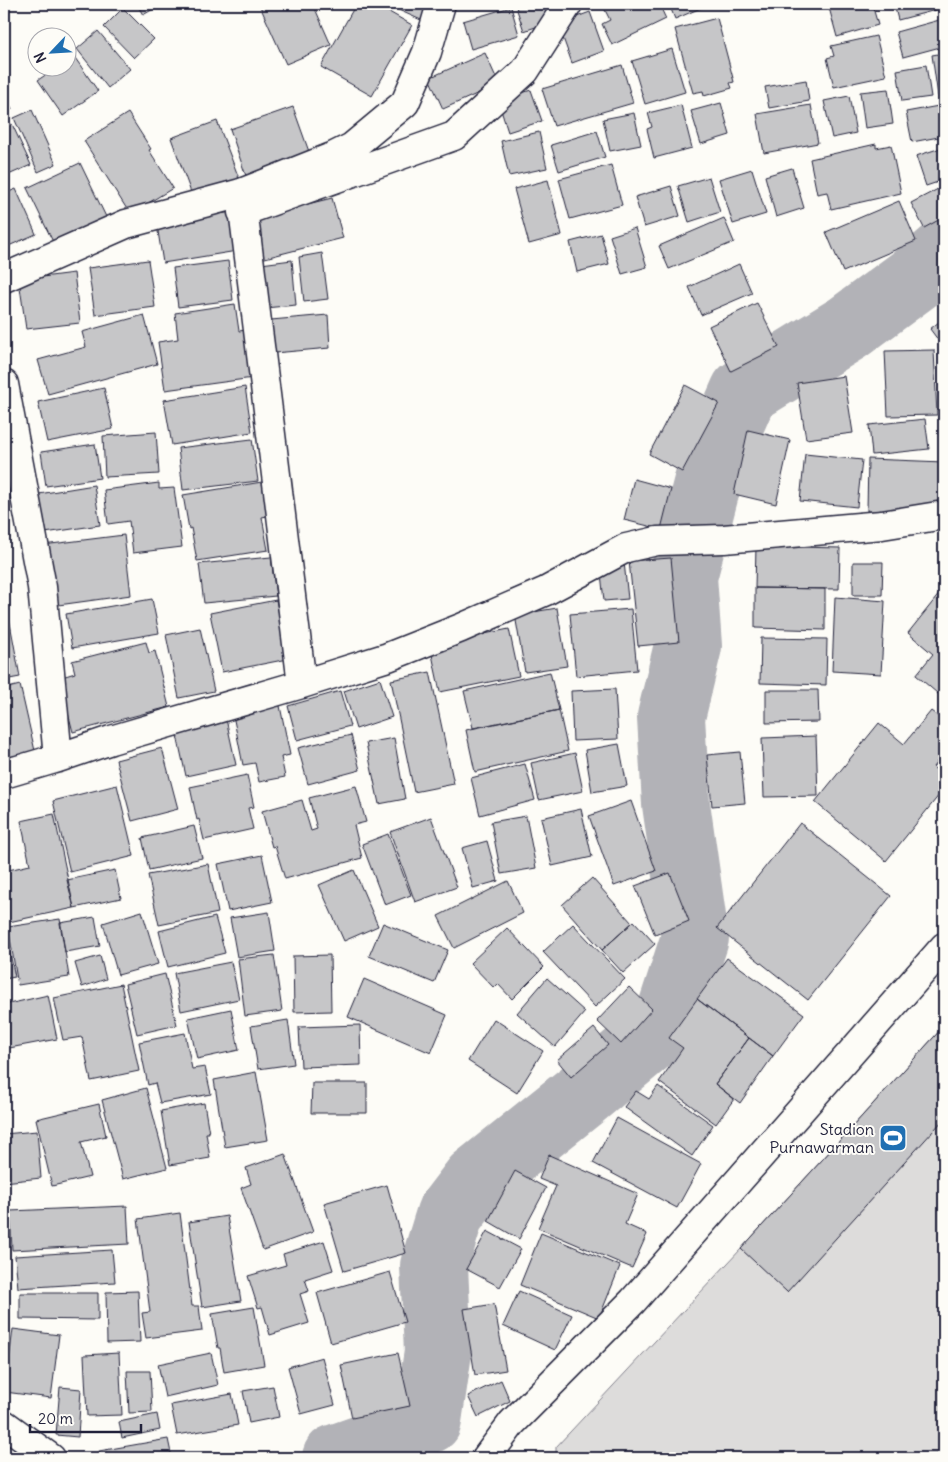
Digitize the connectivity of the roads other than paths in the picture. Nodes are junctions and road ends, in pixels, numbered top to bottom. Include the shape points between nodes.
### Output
1 (441, 4) edge
2 (568, 4) edge
3 (241, 203) junction
4 (4, 278) edge
5 (4, 384) edge
6 (944, 516) edge
7 (302, 684) junction
8 (58, 758) junction
9 (4, 774) edge
10 (944, 947) edge
11 (4, 1424) edge
12 (48, 1456) edge
13 (486, 1458) edge

1 - 3 street via 427,52 405,103 352,147
2 - 3 street via 525,71 454,136
3 - 4 street via 126,224
3 - 7 street
5 - 8 street via 42,587
6 - 7 street via 882,525 724,539 657,541 626,548 546,590 461,628 388,657
7 - 8 street
8 - 9 street
10 - 13 street via 634,1301 512,1423
11 - 12 street

